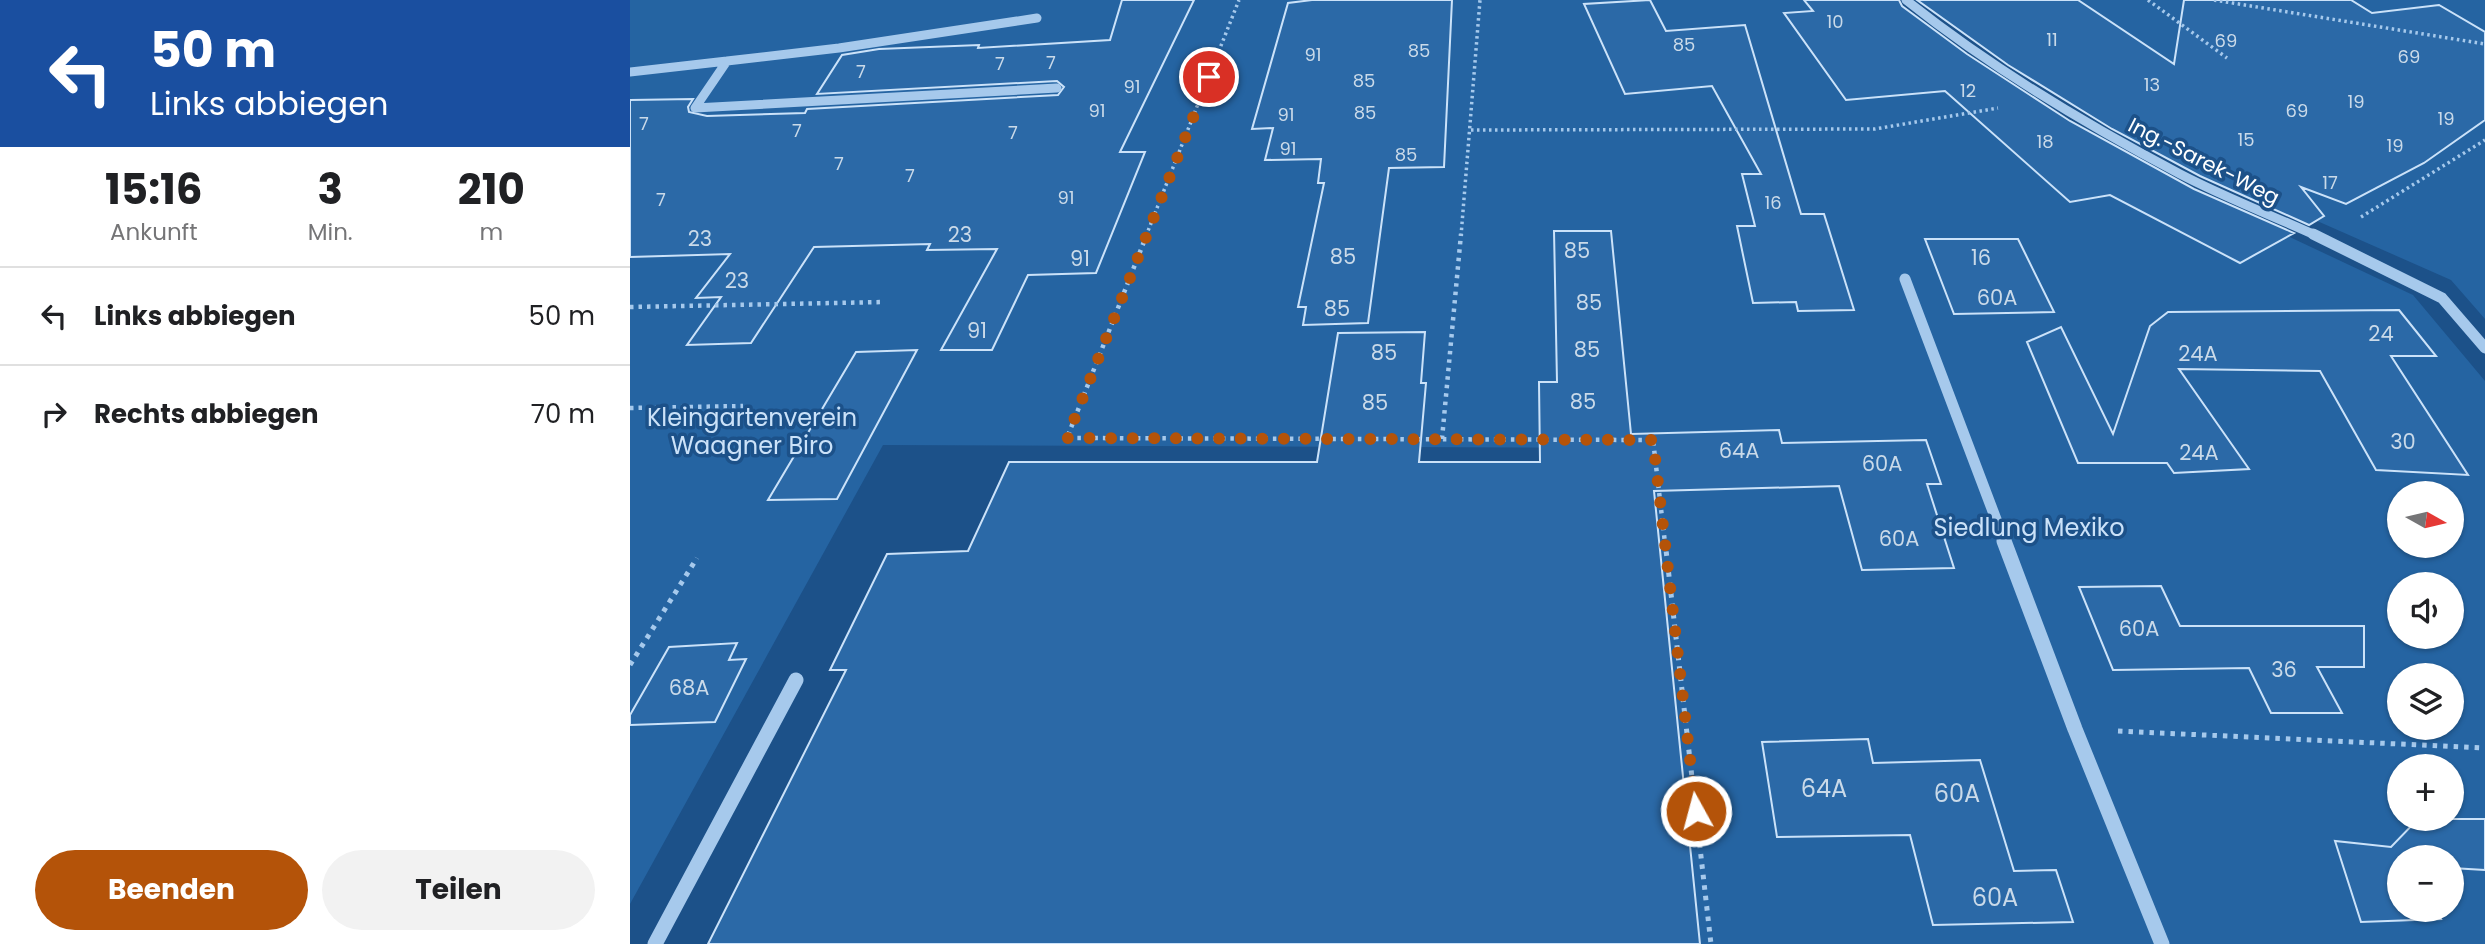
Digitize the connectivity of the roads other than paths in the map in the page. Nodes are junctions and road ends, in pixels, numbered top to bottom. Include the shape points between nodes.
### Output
1 (1906, 0) edge
2 (1037, 18) dead end
3 (727, 61) junction
4 (630, 72) edge
5 (1057, 88) dead end
6 (1905, 279) dead end
7 (2485, 348) edge
8 (796, 680) dead end
9 (655, 944) edge
10 (2162, 944) edge

1 - 7 street, Ing.-Sarek-Weg via 1945,32 2050,100 2182,175 2442,298
2 - 3 street
3 - 4 street
3 - 5 street via 695,108
6 - 10 street via 2075,729
8 - 9 street

